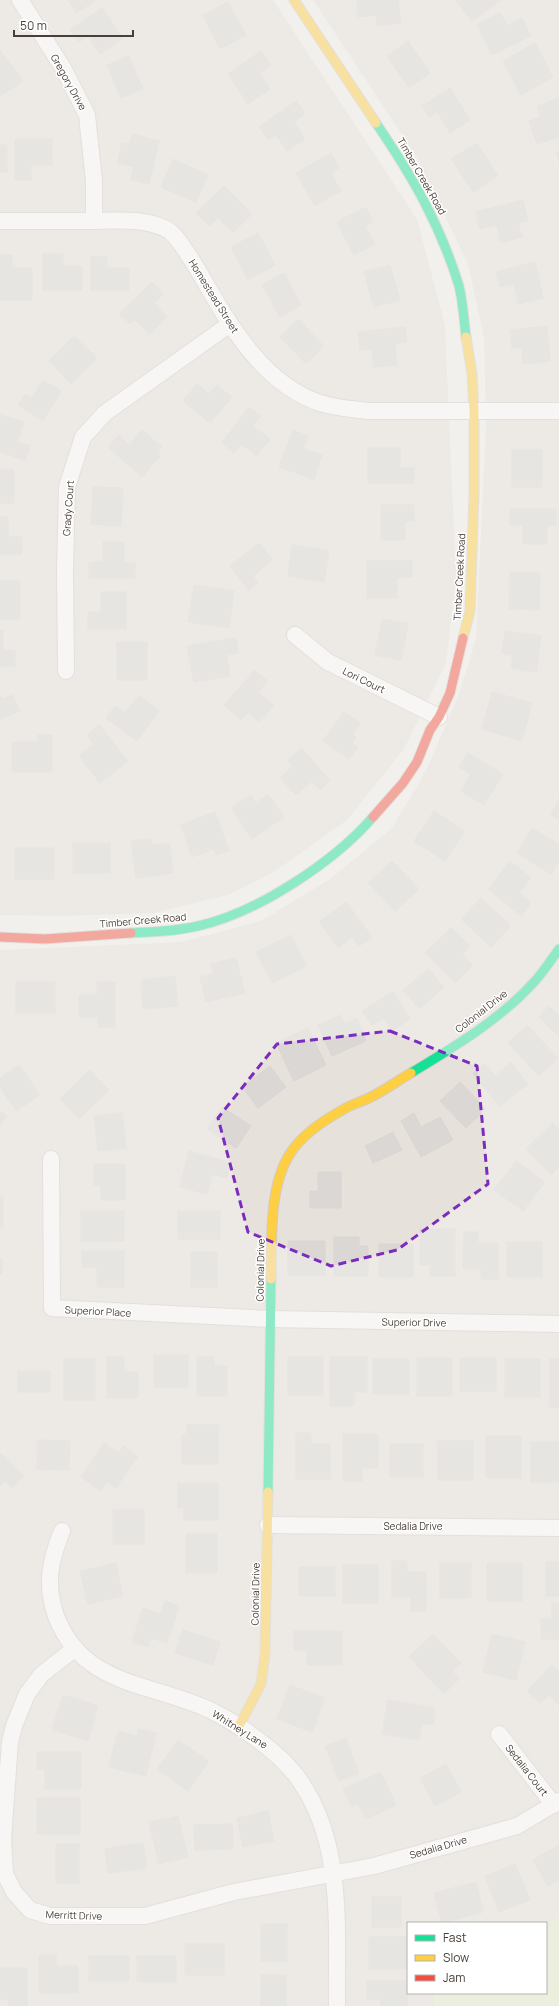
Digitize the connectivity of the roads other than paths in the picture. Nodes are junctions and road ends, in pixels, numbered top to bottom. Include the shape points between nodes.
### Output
1 (20, 0) edge
2 (294, 0) edge
3 (0, 221) edge
4 (94, 221) junction
5 (230, 324) junction
6 (474, 411) junction
7 (559, 411) edge
8 (295, 635) dead end
9 (66, 671) dead end
10 (439, 717) junction
11 (0, 937) edge
12 (559, 949) edge
13 (51, 1159) dead end
14 (270, 1319) junction
15 (559, 1324) edge
16 (268, 1525) junction
17 (559, 1528) edge
18 (62, 1531) dead end
19 (74, 1649) junction
20 (239, 1726) junction
21 (499, 1734) dead end
22 (557, 1803) edge
23 (334, 1874) junction
24 (337, 2006) edge

1 - 4 street, Gregory Drive via 63,68 87,115 94,181
2 - 6 street, Timber Creek Road via 410,173 436,224 459,287 472,374
3 - 4 street, Homestead Street
4 - 5 street, Homestead Street via 123,221 168,229 188,253
5 - 6 street, Homestead Street via 259,361 288,387 319,403 368,411
5 - 9 street, Grady Court via 105,413 83,437 67,487
6 - 7 street, Homestead Street
6 - 10 street, Timber Creek Road via 470,612 450,693
8 - 10 street, Lori Court via 328,662
10 - 11 street, Timber Creek Road via 403,783 361,831 314,870 265,899 232,915 199,926 165,931 45,939
12 - 14 street, Colonial Drive via 532,984 506,1008 450,1050 368,1100 345,1108 294,1147 276,1193 272,1224
13 - 14 street, Superior Place via 52,1308
14 - 15 street, Superior Drive
14 - 16 street, Colonial Drive
16 - 17 street, Sedalia Drive
16 - 20 street, Colonial Drive via 265,1654 261,1684
18 - 19 street, Whitney Lane via 50,1564 50,1589 53,1608
19 - 20 street, Whitney Lane via 92,1665 112,1676 210,1710
19 - 23 street, Merritt Drive via 41,1676 27,1694 10,1742 3,1839 5,1874 14,1892 30,1910 50,1916 145,1916 234,1892
20 - 23 street, Whitney Lane via 272,1749 300,1780 316,1808
21 - 22 street, Sedalia Court
22 - 23 street, Sedalia Drive via 517,1826 374,1866
23 - 24 street, Whitney Lane

